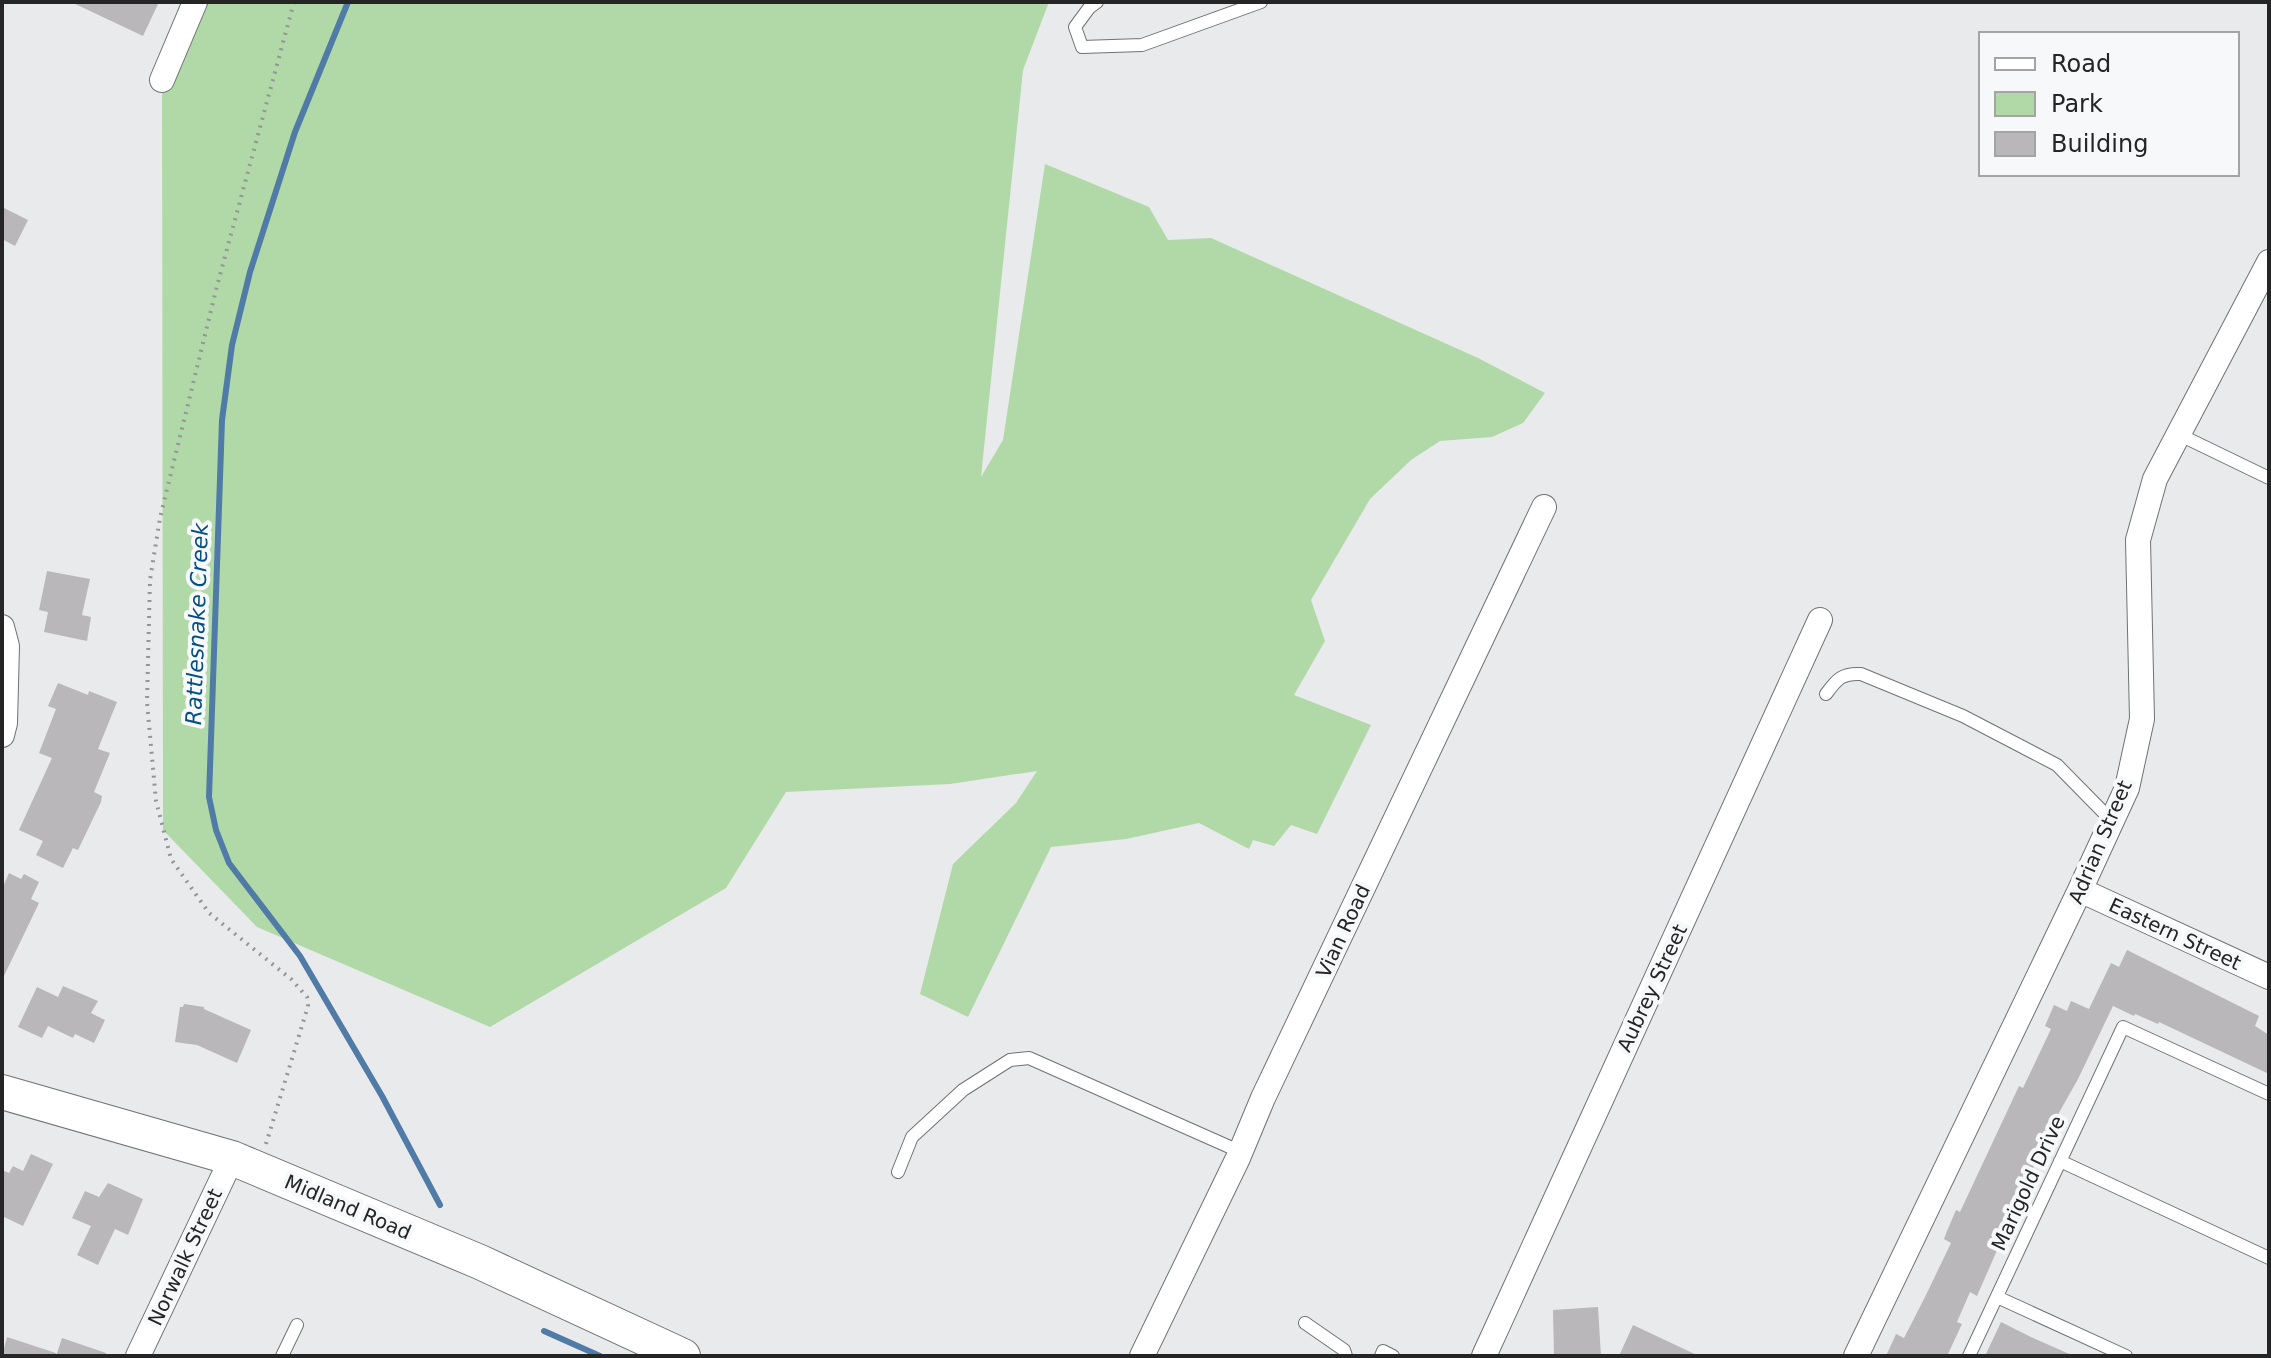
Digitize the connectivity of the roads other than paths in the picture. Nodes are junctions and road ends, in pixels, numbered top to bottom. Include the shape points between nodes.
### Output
1 (195, 2) edge
2 (1097, 2) edge
3 (1261, 2) edge
4 (162, 80) dead end
5 (2269, 262) edge
6 (2178, 434) junction
7 (2269, 478) edge
8 (1544, 507) dead end
9 (1820, 620) dead end
10 (2, 627) edge
11 (1826, 694) dead end
12 (2, 735) edge
13 (2112, 821) junction
14 (2080, 890) junction
15 (2269, 977) edge
16 (2, 1092) edge
17 (2269, 1094) edge
18 (1241, 1152) junction
19 (2060, 1161) junction
20 (244, 1163) junction
21 (898, 1172) dead end
22 (2269, 1258) edge
23 (1997, 1297) junction
24 (1305, 1323) dead end
25 (297, 1325) dead end
26 (140, 1355) edge
27 (282, 1356) edge
28 (683, 1356) edge
29 (1142, 1356) edge
30 (1346, 1356) edge
31 (1381, 1356) edge
32 (1393, 1356) edge
33 (1484, 1356) edge
34 (1856, 1356) edge
35 (1969, 1356) edge
36 (2126, 1356) edge

1 - 4 street
2 - 3 lane via 1075,27 1082,47 1142,45
5 - 6 street, Adrian Street
6 - 7 lane
6 - 13 street, Adrian Street via 2155,479 2138,540 2142,719 2127,788
8 - 18 street, Vian Road
9 - 33 street, Aubrey Street
10 - 12 street via 7,646
11 - 13 lane via 1846,673 1861,674 1963,716 2057,765
13 - 14 street, Adrian Street
14 - 15 street, Eastern Street
14 - 34 street, Adrian Street
16 - 20 main road, Midland Road
17 - 19 lane, Marigold Drive via 2123,1027
18 - 21 lane via 1029,1058 1010,1060 963,1090 912,1137
18 - 29 street, Vian Road
19 - 22 lane
19 - 23 lane, Marigold Drive
20 - 26 street, Norwalk Street
20 - 28 main road, Midland Road via 480,1262
23 - 35 lane, Marigold Drive
23 - 36 lane
24 - 30 lane
25 - 27 lane
31 - 32 lane via 1383,1351

